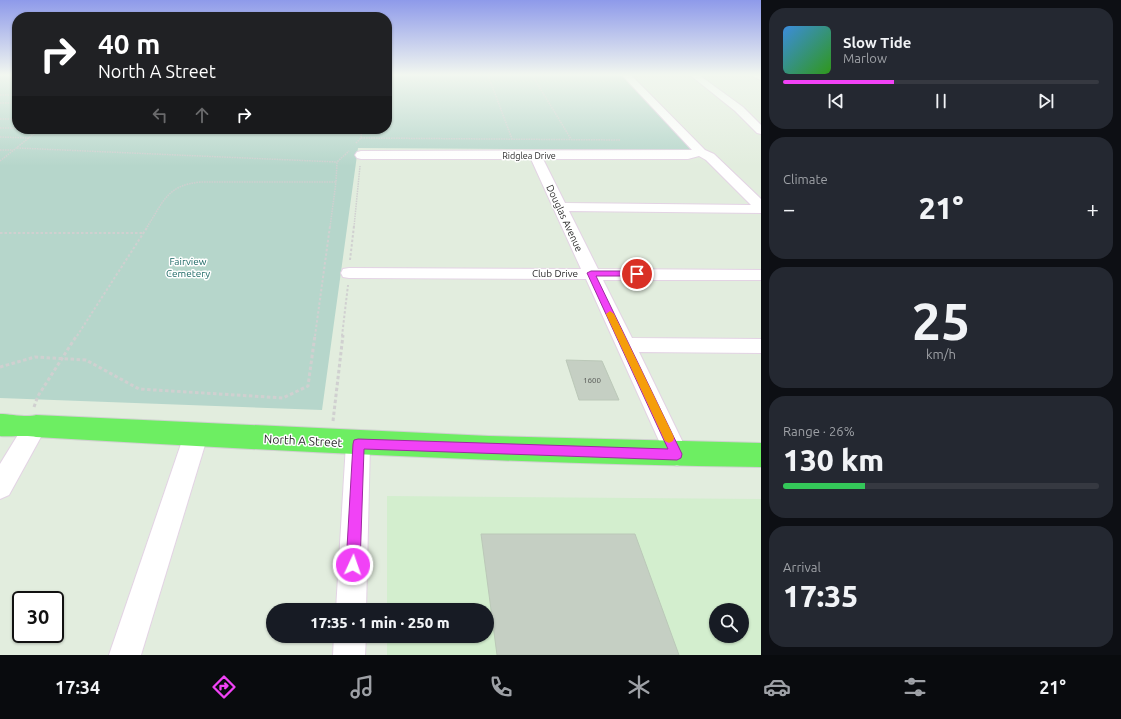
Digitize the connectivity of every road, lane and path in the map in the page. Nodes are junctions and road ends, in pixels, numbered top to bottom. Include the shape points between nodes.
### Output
1 (499, 106) edge
2 (550, 106) edge
3 (656, 106) edge
4 (733, 106) edge
5 (745, 115) junction
6 (761, 115) edge
7 (0, 119) edge
8 (12, 119) edge
9 (0, 128) edge
10 (12, 128) edge
11 (761, 131) edge
12 (34, 134) edge
13 (361, 134) edge
14 (0, 137) edge
15 (30, 138) junction
16 (361, 138) junction
17 (512, 139) junction
18 (571, 140) junction
19 (624, 140) dead end
20 (17, 148) junction
21 (0, 150) edge
22 (14, 150) junction
23 (697, 152) junction
24 (361, 156) joint
25 (536, 156) junction
26 (0, 161) edge
27 (337, 162) junction
28 (336, 182) junction
29 (560, 207) junction
30 (761, 208) edge
31 (0, 233) edge
32 (143, 233) junction
33 (349, 273) junction
34 (591, 273) junction
35 (761, 274) edge
36 (625, 345) junction
37 (761, 346) edge
38 (62, 359) junction
39 (0, 367) edge
40 (0, 425) edge
41 (31, 426) junction
42 (196, 435) junction
43 (330, 442) junction
44 (358, 444) junction
45 (677, 454) junction
46 (761, 455) edge
47 (0, 487) edge
48 (351, 603) edge
49 (350, 643) edge
50 (125, 655) edge
51 (349, 655) edge

1 - 17 path
2 - 18 path
3 - 23 street via 699,150
4 - 5 street
5 - 6 street
5 - 11 street
7 - 8 path
9 - 10 path
12 - 15 path
13 - 16 path
14 - 15 path
15 - 20 path
16 - 17 path
16 - 27 path
17 - 18 path
18 - 19 path
20 - 22 path
20 - 27 path
21 - 22 path
22 - 26 path
23 - 25 street, Ridglea Drive via 688,155
23 - 30 street via 710,157
24 - 25 street, Ridglea Drive
24 - 33 path
25 - 29 street, Douglas Avenue
27 - 28 path
28 - 32 path via 188,183 176,187 168,194
28 - 38 path via 308,386 283,398 139,390 86,360
29 - 30 street
29 - 34 street, Douglas Avenue
31 - 32 path
32 - 38 path
33 - 34 street, Club Drive
33 - 43 path
34 - 35 street, Club Drive
34 - 36 street, Douglas Avenue
36 - 37 street
36 - 45 street, Douglas Avenue
38 - 39 path via 36,358
38 - 41 path via 38,396
40 - 41 main road, North A Street
41 - 42 main road, North A Street
41 - 47 street
42 - 43 main road, North A Street
42 - 50 street
43 - 44 main road, North A Street
44 - 45 main road, North A Street
44 - 48 street
45 - 46 main road, North A Street
49 - 51 street

